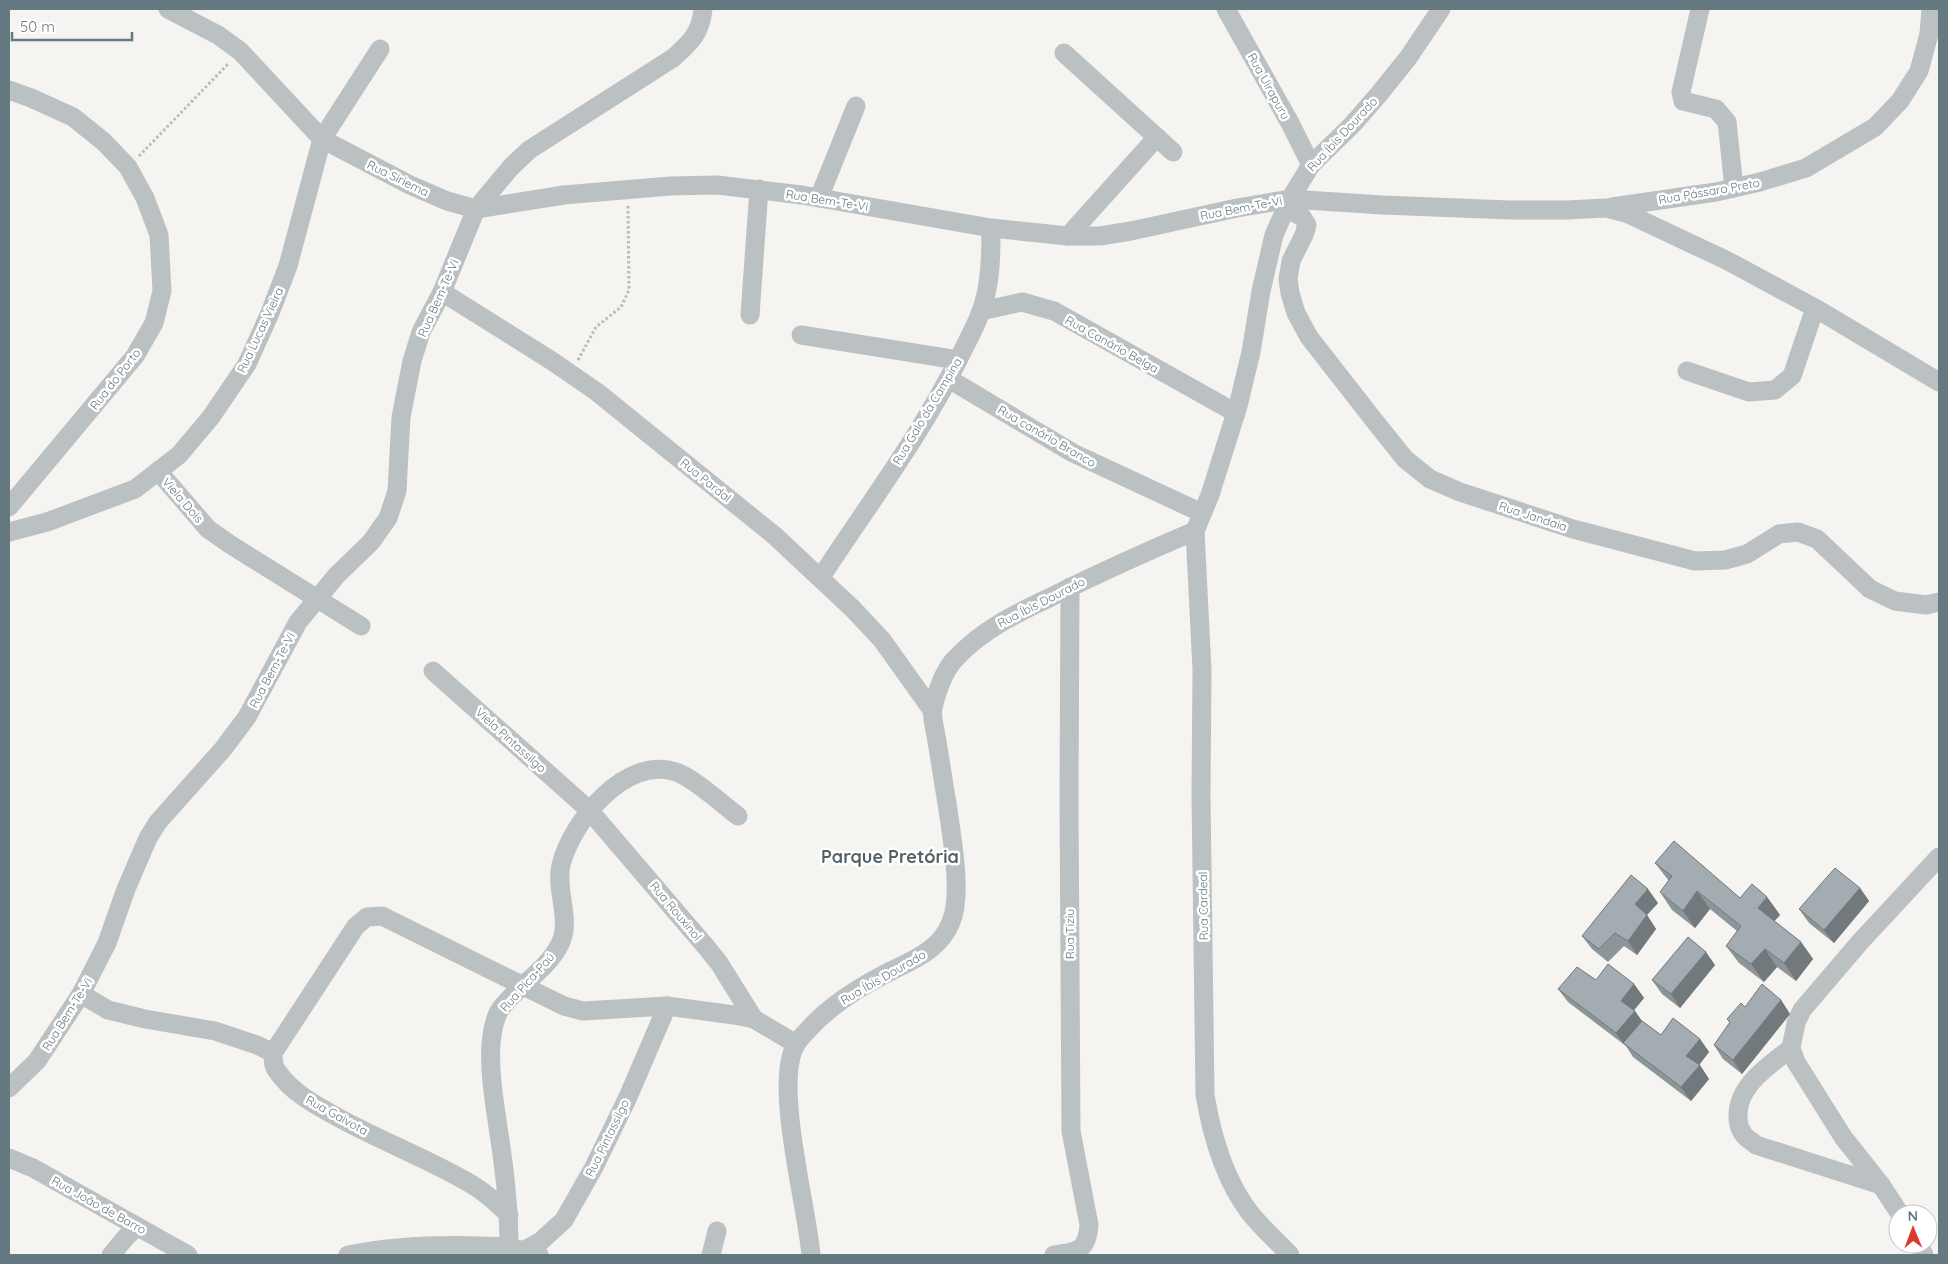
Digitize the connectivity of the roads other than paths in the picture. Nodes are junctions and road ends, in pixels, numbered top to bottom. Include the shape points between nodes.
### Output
1 (168, 9) edge
2 (703, 9) edge
3 (1226, 9) edge
4 (1441, 9) edge
5 (1700, 9) edge
6 (1931, 9) edge
7 (380, 49) dead end
8 (1064, 53) dead end
9 (9, 90) edge
10 (856, 106) dead end
11 (1157, 138) junction
12 (322, 139) junction
13 (1173, 152) dead end
14 (1311, 165) junction
15 (1734, 188) junction
16 (759, 190) junction
17 (819, 198) junction
18 (1288, 204) junction
19 (1606, 208) junction
20 (476, 209) junction
21 (991, 228) junction
22 (1068, 236) junction
23 (442, 292) junction
24 (1815, 308) junction
25 (980, 311) junction
26 (750, 315) dead end
27 (801, 336) dead end
28 (958, 360) junction
29 (1687, 371) dead end
30 (949, 379) junction
31 (1939, 382) edge
32 (1236, 413) junction
33 (158, 471) junction
34 (9, 507) edge
35 (1202, 513) junction
36 (1195, 531) junction
37 (9, 532) edge
38 (820, 577) junction
39 (1070, 587) junction
40 (317, 598) junction
41 (1939, 602) edge
42 (361, 626) dead end
43 (433, 671) dead end
44 (932, 710) junction
45 (589, 810) junction
46 (738, 816) dead end
47 (1939, 857) edge
48 (524, 986) junction
49 (81, 994) junction
50 (667, 1006) junction
51 (754, 1019) junction
52 (796, 1044) junction
53 (1791, 1048) junction
54 (274, 1053) junction
55 (9, 1088) edge
56 (9, 1158) edge
57 (1881, 1184) junction
58 (1894, 1204) edge
59 (509, 1215) junction
60 (137, 1228) junction
61 (717, 1231) dead end
62 (524, 1251) edge
63 (111, 1255) edge
64 (188, 1255) edge
65 (348, 1255) edge
66 (712, 1255) edge
67 (811, 1255) edge
68 (1054, 1255) edge
69 (1290, 1255) edge

1 - 12 street, Rua Siriema via 218,35 240,51
2 - 20 street via 702,22 691,42 673,58 529,150
3 - 14 street, Rua Uirapuru
4 - 14 street, Rua Íbis Dourado via 1379,94
5 - 15 street via 1681,92 1683,101 1716,109 1727,122
6 - 15 street, Rua Pássaro Preto via 1929,34 1919,71 1900,101 1875,126 1806,168
7 - 12 street, Rua Lucas Vieira
8 - 11 street
9 - 34 street, Rua do Porto via 73,117 128,167 145,198 158,235 162,291 154,323 135,356
10 - 17 street
11 - 13 street
11 - 22 street
12 - 20 street, Rua Siriema via 410,185
12 - 33 street, Rua Lucas Vieira via 288,266 246,364 211,417
14 - 18 street, Rua Íbis Dourado
15 - 19 street, Rua Pássaro Preto
16 - 17 street, Rua Bem-Te-Vi
16 - 20 street, Rua Bem-Te-Vi via 717,185 670,186 564,195
16 - 26 street
17 - 21 street, Rua Bem-Te-Vi
18 - 19 street, Rua Pássaro Preto via 1510,210
18 - 22 street, Rua Bem-Te-Vi via 1237,208 1100,236
18 - 32 street, Rua Íbis Dourado via 1274,235
18 - 41 street, Rua Jandaia via 1307,225 1290,261 1288,279 1296,313 1309,337 1405,459 1430,479 1574,529 1695,561 1725,560 1747,554 1779,534 1798,532 1817,539 1870,589 1895,601 1926,605
19 - 24 street, Rua Pássaro Preto via 1626,212
20 - 23 street, Rua Bem-Te-Vi
21 - 22 street, Rua Bem-Te-Vi
21 - 25 street, Rua Galo da Campina via 991,263
23 - 38 street, Rua Pardal via 597,392 775,536
23 - 40 street, Rua Bem-Te-Vi via 421,332 412,361 401,417 397,490 388,518 371,542
24 - 29 street via 1792,376 1775,390 1749,392
24 - 31 street, Rua Pássaro Preto
25 - 28 street, Rua Galo da Campina
25 - 32 street, Rua Canário Belga via 1022,302 1054,311
27 - 28 street
28 - 30 street, Rua Galo da Campina
30 - 35 street, Rua canário Branco via 1073,453
30 - 38 street, Rua Galo da Campina
32 - 35 street, Rua Íbis Dourado
33 - 37 street, Rua Lucas Vieira via 135,489 47,522
33 - 40 street, Viela Dois via 208,529
35 - 36 street, Rua Íbis Dourado
36 - 39 street, Rua Íbis Dourado
36 - 69 street, Rua Cardeal via 1202,670 1205,1095 1210,1129 1231,1183 1250,1212
38 - 44 street, Rua Pardal via 882,640
39 - 44 street, Rua Íbis Dourado via 1003,620 972,643 953,662 941,683
39 - 68 street, Rua Tiziu via 1071,1131 1089,1226 1084,1245 1074,1253
40 - 42 street, Viela Dois
40 - 49 street, Rua Bem-Te-Vi via 289,637 246,716 223,749 158,822 148,838 108,943
43 - 45 street, Viela Pintassilgo
44 - 52 street, Rua Íbis Dourado via 953,847 956,887 953,920 931,950 864,985 830,1008
45 - 46 street, Rua Pica-Paú via 613,788 648,769 677,772
45 - 48 street, Rua Pica-Paú via 561,865 564,931 560,943
45 - 51 street, Rua Rouxinol via 707,948
47 - 53 street via 1802,1010
48 - 50 street via 564,1006 583,1011
48 - 54 street via 382,916 367,917 356,926
48 - 59 street, Rua Pica-Paú via 500,1009 491,1046 494,1099
49 - 54 street via 108,1010 215,1031
49 - 55 street, Rua Bem-Te-Vi via 37,1061
50 - 51 street
50 - 62 street, Rua Pintassilgo via 628,1097 564,1220 541,1241
51 - 52 street
52 - 67 street, Rua Íbis Dourado via 790,1064 789,1094
53 - 57 street via 1796,1062 1843,1138
53 - 57 street via 1748,1086 1741,1097 1738,1123 1744,1135 1756,1145
54 - 59 street, Rua Gaivota via 276,1070 311,1103 469,1183
56 - 60 street, Rua João de Barro via 33,1168
57 - 58 street
59 - 62 street, Rua Pica-Paú
60 - 63 street
60 - 64 street, Rua João de Barro
61 - 66 street
62 - 65 street via 473,1245 414,1247

